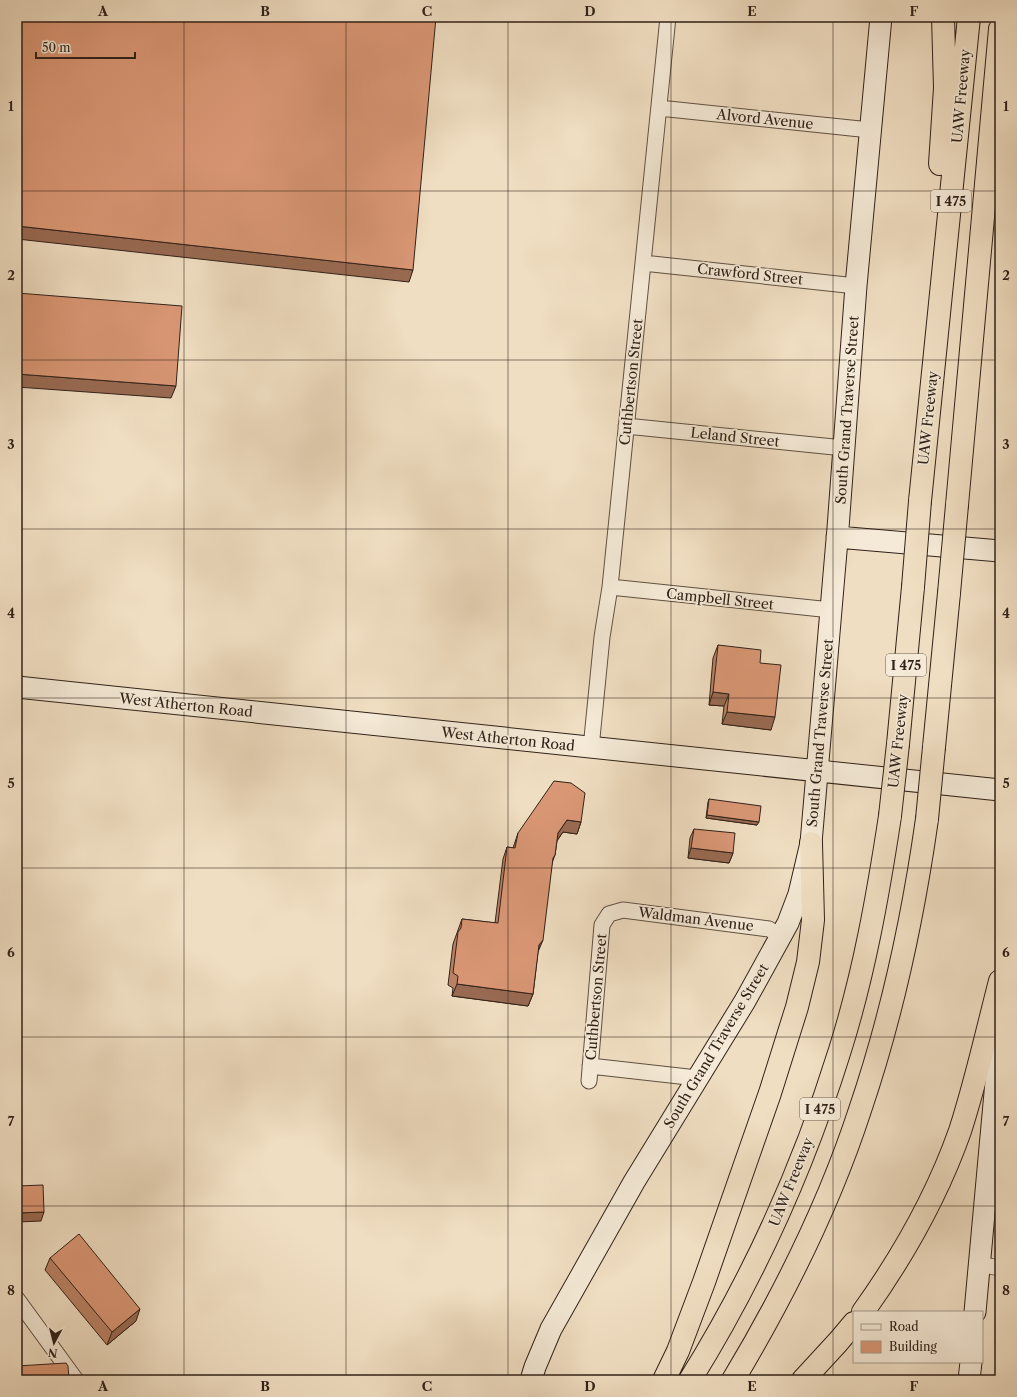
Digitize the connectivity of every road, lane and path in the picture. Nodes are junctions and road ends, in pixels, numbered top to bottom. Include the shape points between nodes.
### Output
1 (668, 17) edge
2 (881, 17) edge
3 (943, 17) edge
4 (969, 17) edge
5 (1000, 29) edge
6 (659, 108) junction
7 (870, 130) junction
8 (1000, 178) edge
9 (644, 263) junction
10 (856, 286) junction
11 (932, 386) junction
12 (966, 405) junction
13 (626, 426) junction
14 (844, 448) junction
15 (837, 537) junction
16 (1000, 551) edge
17 (610, 587) junction
18 (831, 610) junction
19 (17, 687) edge
20 (591, 748) junction
21 (817, 771) junction
22 (1000, 790) edge
23 (811, 843) junction
24 (609, 914) joint
25 (781, 936) junction
26 (1000, 981) edge
27 (1000, 1038) edge
28 (697, 1078) junction
29 (997, 1108) edge
30 (978, 1264) junction
31 (1000, 1268) edge
32 (17, 1299) edge
33 (863, 1311) edge
34 (975, 1311) edge
35 (853, 1325) edge
36 (971, 1363) edge
37 (76, 1380) edge
38 (531, 1380) edge
39 (664, 1380) edge
40 (690, 1380) edge
41 (733, 1380) edge
42 (803, 1380) edge
43 (969, 1380) edge

1 - 6 street, Cuthbertson Street
2 - 7 main road, South Grand Traverse Street
3 - 11 highway via 945,88 936,234
4 - 11 highway, UAW Freeway / I 475
5 - 12 highway, I 475
6 - 7 street, Alvord Avenue
6 - 9 street, Cuthbertson Street
7 - 10 main road, South Grand Traverse Street
8 - 12 highway
9 - 10 street, Crawford Street
9 - 13 street, Cuthbertson Street
10 - 14 main road, South Grand Traverse Street
11 - 40 highway, UAW Freeway / I 475, bridge via 890,816 861,973 826,1094 797,1172 769,1236 730,1313
12 - 41 highway, I 475, bridge via 927,819 915,897 899,972 860,1111 827,1196 760,1335
13 - 14 street, Leland Street
13 - 17 street, Cuthbertson Street
14 - 15 main road, South Grand Traverse Street
15 - 16 main road
15 - 18 main road, South Grand Traverse Street
17 - 18 street, Campbell Street
17 - 20 street, Cuthbertson Street via 602,637
18 - 21 main road, South Grand Traverse Street
19 - 20 main road, West Atherton Road
20 - 21 main road, West Atherton Road
21 - 22 main road, West Atherton Road
21 - 23 main road, South Grand Traverse Street
23 - 25 main road, South Grand Traverse Street via 799,894
23 - 39 highway via 813,920 808,962 797,1008 704,1282 678,1351
24 - 25 street, Waldman Avenue via 623,910 769,929
24 - 28 street, Cuthbertson Street via 602,925 590,1073
25 - 28 main road, South Grand Traverse Street
26 - 33 highway via 972,1093 948,1160 913,1234
27 - 29 main road
28 - 38 main road, South Grand Traverse Street via 634,1182 551,1329
29 - 30 main road
30 - 31 street
30 - 34 main road
32 - 37 street
35 - 42 highway
36 - 43 main road

